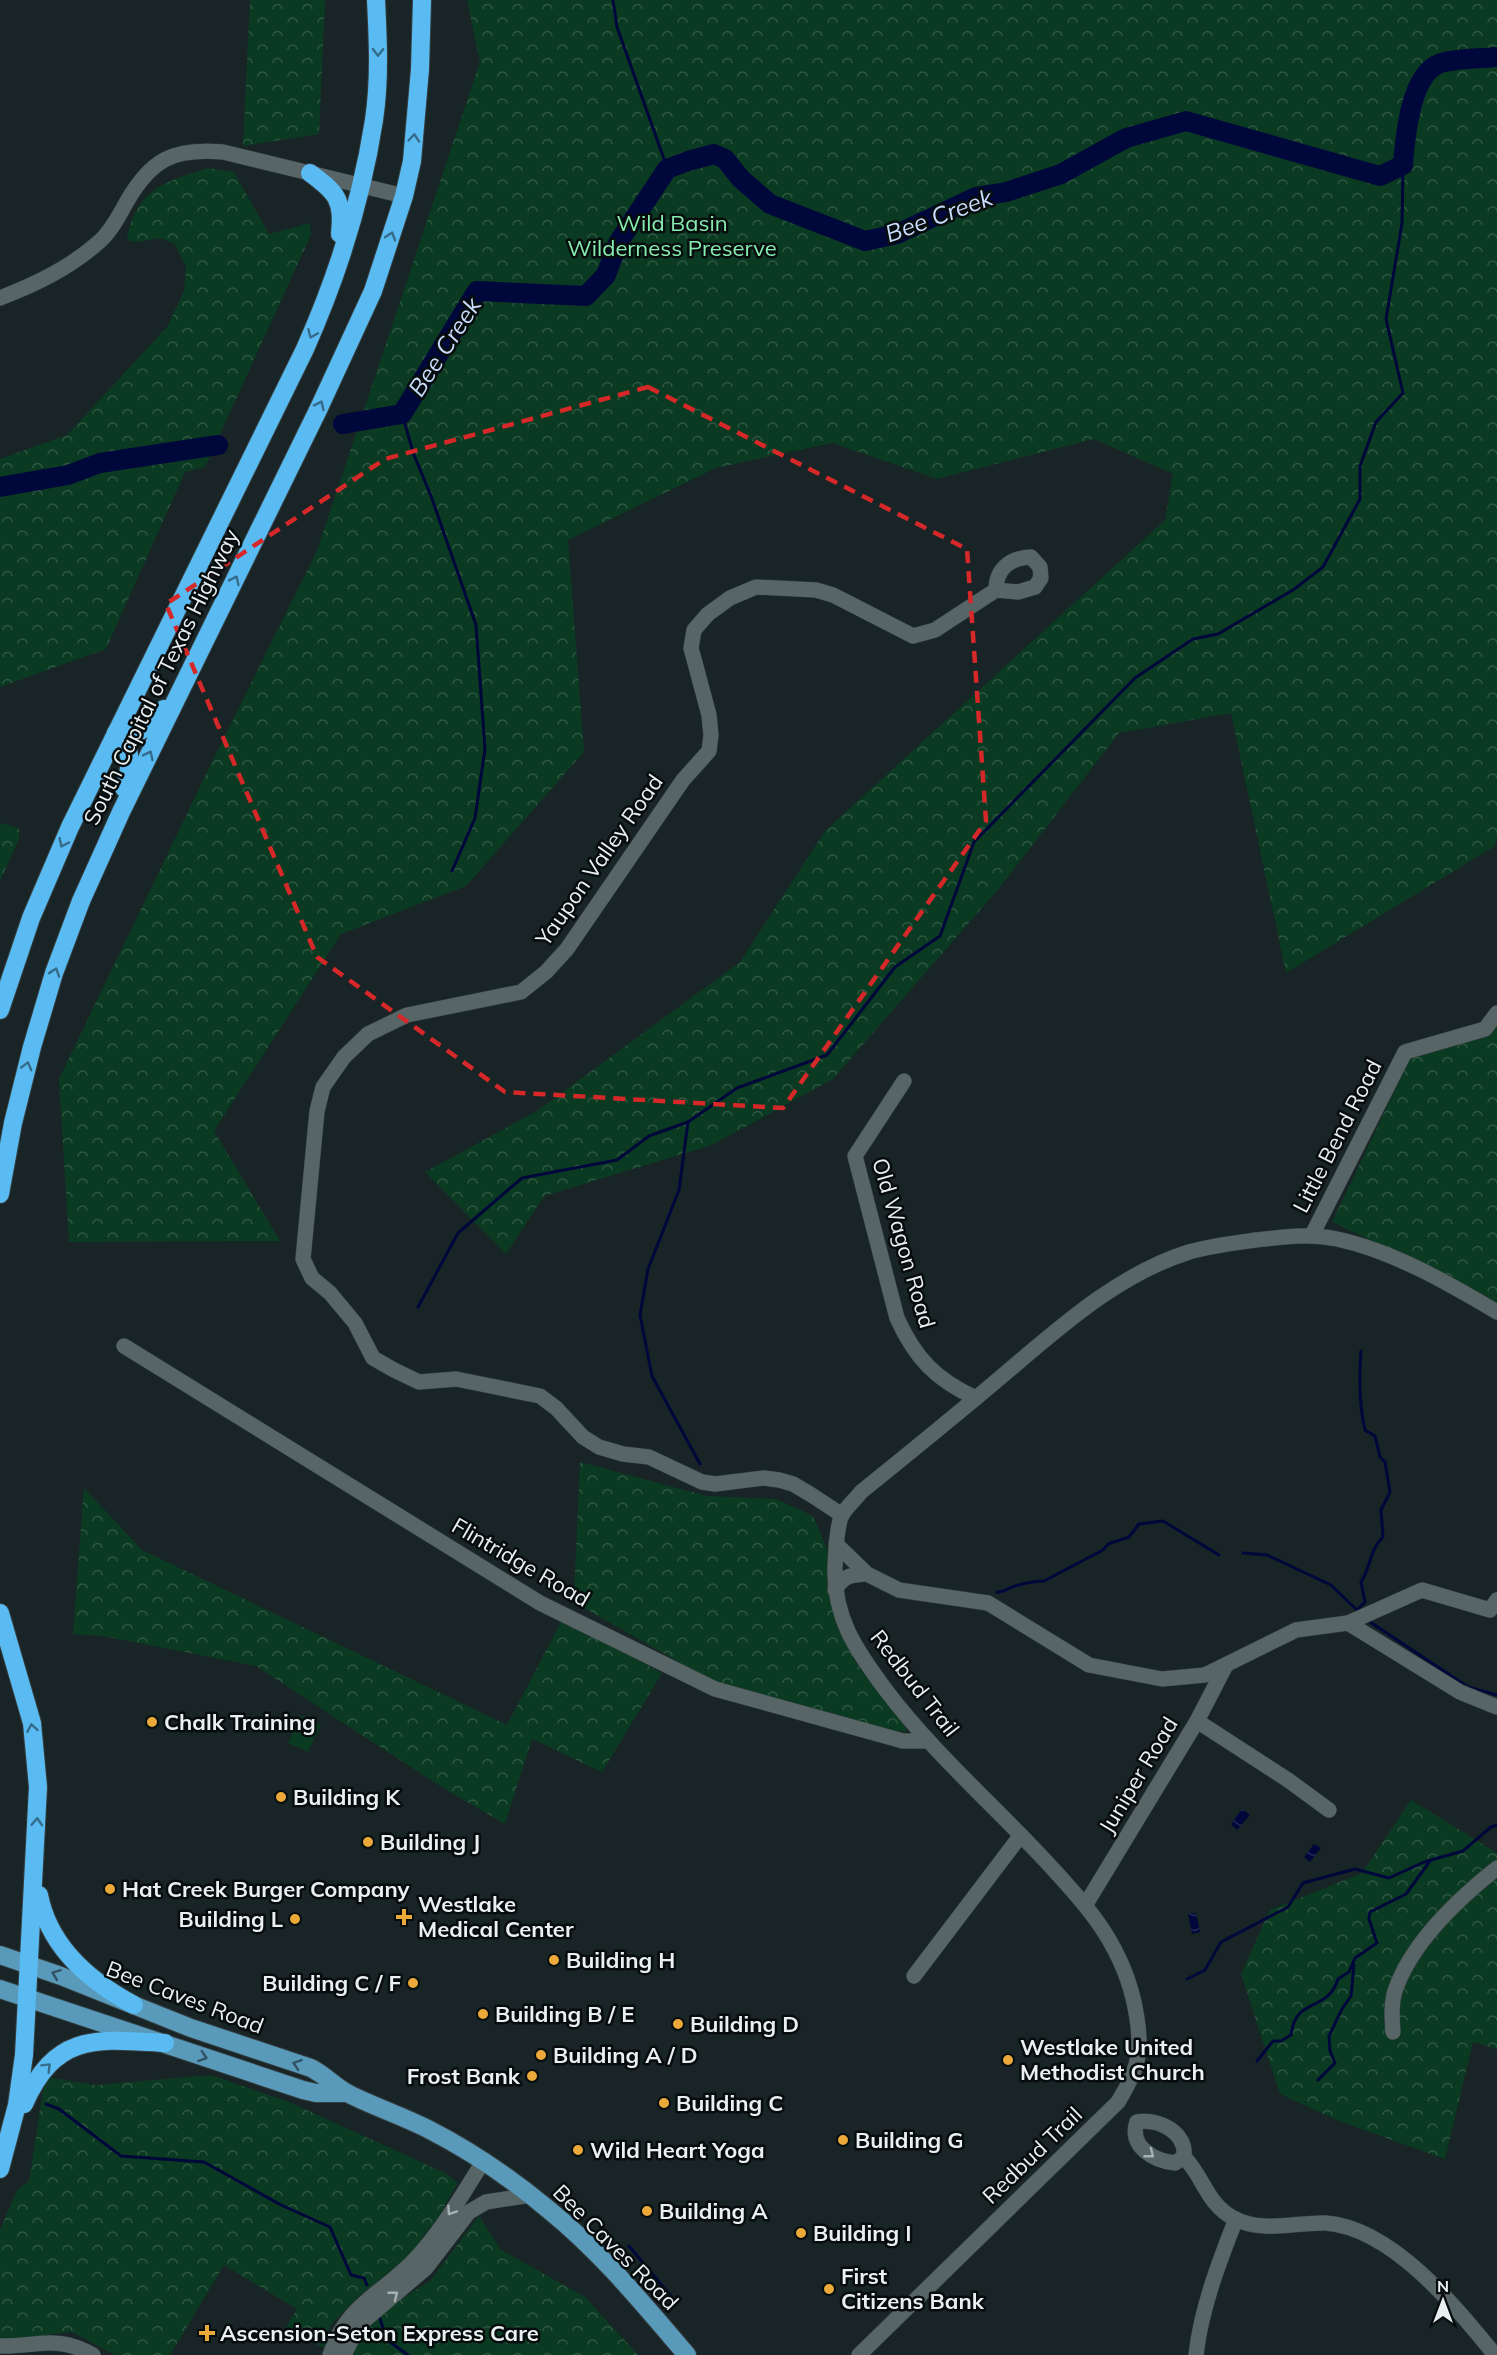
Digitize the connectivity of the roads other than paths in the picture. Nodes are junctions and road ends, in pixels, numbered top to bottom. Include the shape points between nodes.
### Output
1 (376, 0) edge
2 (422, 0) edge
3 (310, 173) junction
4 (359, 185) junction
5 (404, 196) junction
6 (334, 280) junction
7 (0, 298) edge
8 (996, 590) dead end
9 (184, 683) junction
10 (116, 733) junction
11 (105, 847) junction
12 (0, 1010) edge
13 (1497, 1013) edge
14 (904, 1081) dead end
15 (0, 1194) edge
16 (1312, 1235) junction
17 (1497, 1312) edge
18 (124, 1346) dead end
19 (976, 1398) junction
20 (842, 1515) junction
21 (836, 1544) junction
22 (867, 1574) junction
23 (835, 1590) junction
24 (1497, 1600) edge
25 (0, 1613) edge
26 (1348, 1623) junction
27 (1225, 1667) junction
28 (1497, 1707) edge
29 (1197, 1721) junction
30 (927, 1741) junction
31 (1329, 1810) dead end
32 (1021, 1835) junction
33 (35, 1866) junction
34 (1497, 1868) edge
35 (1086, 1904) junction
36 (0, 1955) edge
37 (29, 1965) junction
38 (914, 1976) dead end
39 (0, 1989) edge
40 (28, 1998) junction
41 (134, 2005) junction
42 (1393, 2032) dead end
43 (165, 2043) junction
44 (347, 2093) junction
45 (1118, 2102) junction
46 (1137, 2122) junction
47 (10, 2136) junction
48 (1184, 2157) junction
49 (483, 2162) junction
50 (0, 2169) edge
51 (531, 2195) junction
52 (1236, 2219) junction
53 (0, 2346) edge
54 (93, 2355) edge
55 (330, 2355) edge
56 (344, 2355) edge
57 (687, 2355) edge
58 (859, 2355) edge
59 (1196, 2355) edge
60 (1495, 2355) edge

1 -> 4 highway, South Capital of Texas Highway via 374,120
5 -> 2 highway, South Capital of Texas Highway via 412,160
3 - 4 street
3 - 6 highway via 332,189 340,203
3 - 7 street via 200,150 159,161 147,171 101,240 61,271
4 - 5 street
4 - 6 highway, South Capital of Texas Highway
9 -> 5 highway, South Capital of Texas Highway via 352,339 373,291
6 -> 10 highway, South Capital of Texas Highway via 305,349
8 - 20 street, Yaupon Valley Road via 935,630 914,636 816,590 756,587 730,598 708,614 694,630 691,648 710,715 709,752 683,780 567,950 521,992 407,1015 368,1034 344,1057 323,1087 317,1111 303,1259 312,1278 355,1323 373,1358 419,1382 456,1379 540,1396 599,1447 649,1456 702,1482 764,1478 786,1482
9 - 10 highway via 146,730
11 -> 9 highway, South Capital of Texas Highway
10 - 11 highway via 129,750 129,769
10 -> 12 highway, South Capital of Texas Highway via 46,881
15 -> 11 highway, South Capital of Texas Highway via 17,1104 43,1010 74,918
13 - 16 street, Little Bend Road via 1485,1029 1405,1052
14 - 19 street, Old Wagon Road via 855,1156 897,1318 909,1344 942,1380
16 - 17 street, Redbud Trail via 1396,1259
16 - 19 street, Redbud Trail via 1228,1244 1189,1252 1154,1266 1070,1318
18 - 30 street, Flintridge Road via 540,1603 715,1689 903,1741
19 - 20 street, Redbud Trail via 861,1492
20 - 21 street, Redbud Trail
21 - 22 street
21 - 23 street, Redbud Trail
22 - 23 street via 849,1575
22 - 27 street via 899,1590 987,1603 1089,1665 1162,1679 1205,1675
23 - 30 street, Redbud Trail via 844,1626 856,1647
24 - 26 street via 1490,1610 1422,1590
33 -> 25 highway via 38,1786 34,1739
26 - 27 street via 1296,1630
26 - 28 street via 1460,1692
27 - 29 street, Juniper Road
29 - 31 street
29 - 35 street, Juniper Road
30 - 32 street, Redbud Trail
32 - 35 street, Redbud Trail
32 - 38 street
33 - 37 highway
33 - 41 highway via 45,1918 59,1944 95,1980
34 - 42 street via 1463,1895 1410,1957 1395,1992 1391,2011
35 - 45 street, Redbud Trail via 1116,1952 1137,2015 1136,2063
36 - 37 main road, Bee Caves Road
37 - 40 highway
41 -> 37 main road, Bee Caves Road
39 - 40 main road, Bee Caves Road
40 - 43 main road, Bee Caves Road
40 - 47 highway via 22,2074
44 -> 41 main road, Bee Caves Road via 311,2068
43 -> 44 main road, Bee Caves Road via 303,2090
47 -> 43 highway via 37,2079 68,2050 104,2040
44 - 49 main road, Bee Caves Road via 428,2129
45 - 46 street
45 - 58 street, Redbud Trail
46 - 48 street via 1154,2122 1173,2130 1181,2139
46 -> 48 street via 1136,2139 1155,2159 1175,2163
47 - 50 highway
48 - 52 street via 1216,2204
49 - 51 main road, Bee Caves Road
49 -> 55 street via 423,2251 348,2318
56 -> 51 street via 359,2325 426,2268 469,2212 486,2202
51 - 57 main road, Bee Caves Road via 593,2250
52 - 59 street via 1199,2332
52 - 60 street via 1272,2226 1328,2224 1347,2227 1377,2241 1411,2265 1451,2302
53 - 54 street via 60,2342

